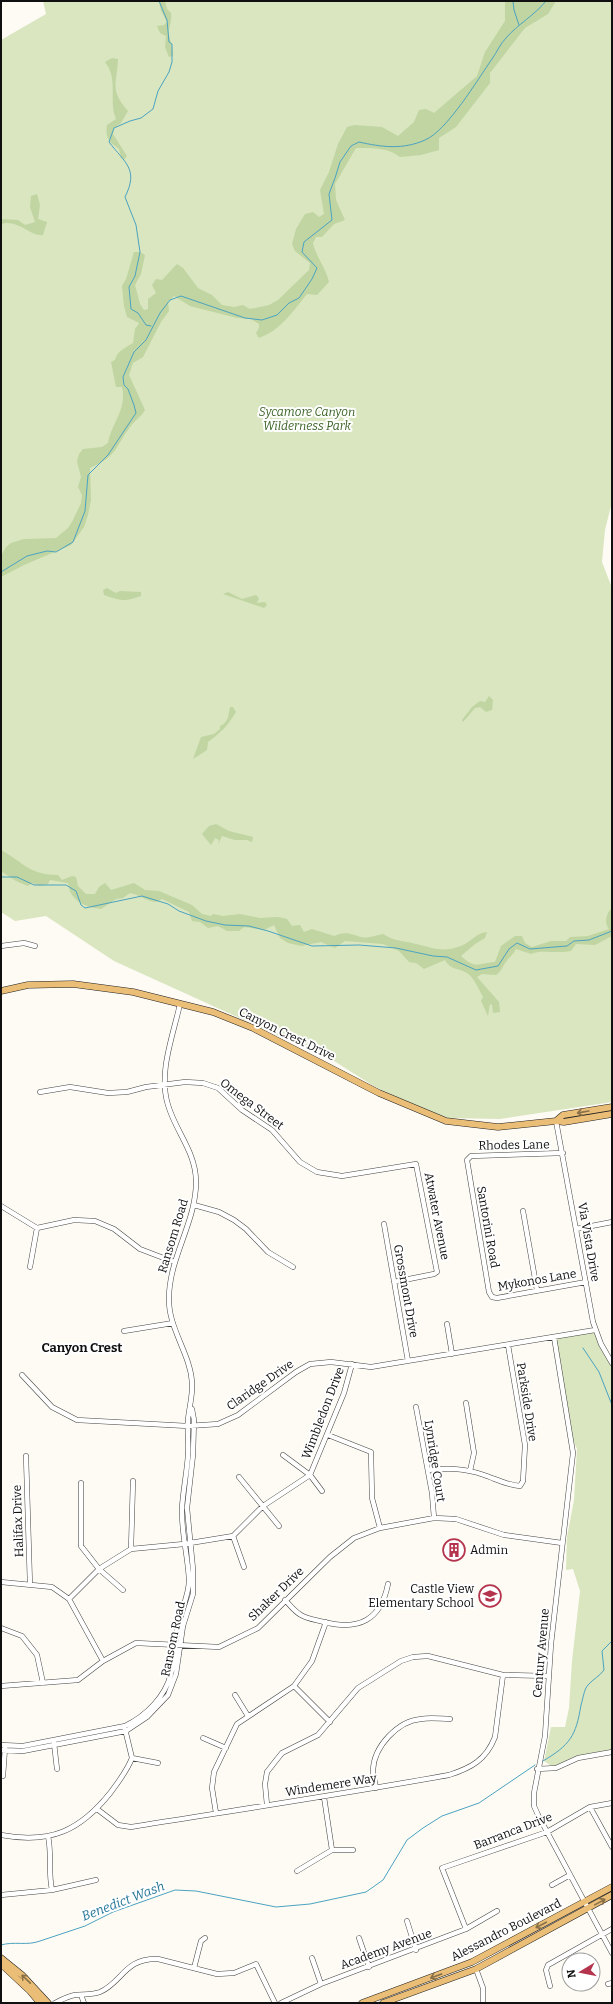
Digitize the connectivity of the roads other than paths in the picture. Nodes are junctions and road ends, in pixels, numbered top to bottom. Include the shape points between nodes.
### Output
1 (1, 946) edge
2 (35, 946) dead end
3 (1, 991) edge
4 (180, 1004) junction
5 (165, 1085) junction
6 (40, 1092) dead end
7 (612, 1106) edge
8 (612, 1114) edge
9 (556, 1120) junction
10 (562, 1153) junction
11 (467, 1160) joint
12 (416, 1164) joint
13 (194, 1205) junction
14 (1, 1206) edge
15 (523, 1211) dead end
16 (612, 1222) edge
17 (384, 1224) dead end
18 (37, 1228) junction
19 (576, 1229) junction
20 (174, 1262) junction
21 (30, 1267) dead end
22 (293, 1267) dead end
23 (394, 1282) junction
24 (586, 1282) junction
25 (537, 1290) junction
26 (492, 1297) joint
27 (173, 1323) junction
28 (447, 1324) dead end
29 (595, 1330) junction
30 (124, 1331) dead end
31 (554, 1337) junction
32 (508, 1345) junction
33 (452, 1354) junction
34 (408, 1361) junction
35 (612, 1363) edge
36 (352, 1364) junction
37 (22, 1375) dead end
38 (466, 1403) dead end
39 (416, 1408) dead end
40 (191, 1426) junction
41 (328, 1435) junction
42 (283, 1455) dead end
43 (26, 1456) dead end
44 (428, 1470) junction
45 (470, 1471) junction
46 (310, 1475) junction
47 (239, 1477) dead end
48 (133, 1481) dead end
49 (81, 1483) dead end
50 (322, 1491) dead end
51 (263, 1506) junction
52 (434, 1518) junction
53 (279, 1526) dead end
54 (380, 1528) junction
55 (233, 1536) junction
56 (190, 1543) junction
57 (562, 1543) junction
58 (184, 1544) junction
59 (131, 1549) junction
60 (244, 1567) dead end
61 (99, 1569) junction
62 (1, 1582) edge
63 (388, 1584) dead end
64 (30, 1585) junction
65 (123, 1590) dead end
66 (69, 1599) junction
67 (285, 1600) junction
68 (326, 1622) junction
69 (1, 1628) edge
70 (178, 1645) junction
71 (104, 1661) junction
72 (503, 1675) junction
73 (548, 1676) junction
74 (43, 1684) junction
75 (1, 1686) edge
76 (294, 1686) junction
77 (235, 1695) dead end
78 (248, 1716) junction
79 (450, 1719) dead end
80 (330, 1722) junction
81 (125, 1729) junction
82 (203, 1738) dead end
83 (54, 1742) junction
84 (3, 1747) edge
85 (226, 1748) junction
86 (612, 1752) edge
87 (132, 1758) junction
88 (158, 1763) dead end
89 (57, 1769) dead end
90 (537, 1769) junction
91 (3, 1776) dead end
92 (376, 1788) junction
93 (324, 1797) junction
94 (612, 1803) edge
95 (267, 1805) junction
96 (590, 1807) junction
97 (97, 1809) junction
98 (216, 1813) junction
99 (546, 1832) junction
100 (1, 1835) edge
101 (48, 1836) junction
102 (612, 1847) edge
103 (332, 1850) junction
104 (353, 1850) dead end
105 (297, 1871) dead end
106 (570, 1875) junction
107 (96, 1880) dead end
108 (552, 1885) dead end
109 (612, 1887) edge
110 (52, 1890) junction
111 (1, 1895) edge
112 (612, 1895) edge
113 (585, 1902) junction
114 (589, 1908) junction
115 (497, 1911) dead end
116 (407, 1921) dead end
117 (612, 1929) edge
118 (466, 1930) junction
119 (602, 1934) junction
120 (205, 1938) dead end
121 (359, 1938) dead end
122 (416, 1950) junction
123 (612, 1953) edge
124 (1, 1958) edge
125 (312, 1958) dead end
126 (1, 1964) edge
127 (369, 1967) junction
128 (194, 1968) junction
129 (476, 1969) junction
130 (321, 1984) junction
131 (550, 1986) dead end
132 (82, 1995) junction
133 (40, 2003) edge
134 (48, 2003) edge
135 (55, 2003) edge
136 (84, 2003) edge
137 (275, 2003) edge
138 (281, 2003) edge
139 (362, 2003) edge
140 (383, 2003) edge
141 (483, 2003) edge

1 - 2 street
3 - 4 main road, Canyon Crest Drive via 28,985 73,984 133,992
4 - 5 street, Ransom Road via 166,1066
4 - 9 main road, Canyon Crest Drive via 213,1012 253,1028 379,1093 446,1121 498,1127
5 - 6 street, Omega Street via 127,1092 108,1093 70,1087
5 - 12 street, Omega Street via 198,1082 218,1088 242,1110 274,1131 300,1162 320,1173 342,1176
5 - 13 street, Ransom Road via 169,1108 193,1160 196,1181
7 -> 9 main road, Canyon Crest Drive via 563,1115
8 - 9 main road, Canyon Crest Drive via 564,1122
9 - 10 street, Via Vista Drive
10 - 11 street, Rhodes Lane via 470,1156
10 - 19 street, Via Vista Drive
11 - 26 street, Santorini Road via 489,1292
12 - 23 street, Atwater Avenue via 436,1273
13 - 20 street, Ransom Road
13 - 22 street via 219,1212 234,1220 268,1252
14 - 18 street
15 - 25 street
16 - 19 street
17 - 23 street, Grossmont Drive
18 - 20 street via 74,1220 100,1222 114,1229 140,1249
18 - 21 street
19 - 24 street, Via Vista Drive
20 - 27 street, Ransom Road via 169,1282 169,1307
23 - 34 street, Grossmont Drive
24 - 25 street, Mykonos Lane
24 - 29 street, Via Vista Drive
25 - 26 street, Mykonos Lane
27 - 30 street
27 - 40 street, Ransom Road via 190,1364
28 - 33 street
29 - 31 street, Claridge Drive
29 - 35 street, Via Vista Drive
31 - 32 street, Claridge Drive
31 - 57 street, Century Avenue via 573,1453
32 - 33 street, Claridge Drive
32 - 45 street, Parkside Drive via 524,1445 522,1481 520,1486 508,1485
33 - 34 street, Claridge Drive
34 - 36 street, Claridge Drive via 371,1367
36 - 40 street, Claridge Drive via 310,1364 238,1415 218,1424
36 - 41 street, Wimbledon Drive
37 - 40 street, Claridge Drive via 52,1407 77,1420
38 - 45 street via 474,1453
39 - 44 street, Lynridge Court
40 - 56 street, Ransom Road via 193,1455 187,1508
40 - 58 street, Ransom Road via 182,1508
41 - 46 street, Wimbledon Drive
41 - 54 street via 371,1452 372,1498
42 - 46 street
43 - 64 street, Halifax Drive
44 - 45 street via 448,1468
44 - 52 street, Lynridge Court
46 - 50 street
46 - 51 street, Wimbledon Drive
47 - 51 street
48 - 59 street
49 - 61 street via 81,1546
51 - 53 street
51 - 55 street, Wimbledon Drive
52 - 54 street, Shaker Drive
52 - 57 street, Shaker Drive via 456,1519 504,1535
54 - 67 street, Shaker Drive via 354,1538
55 - 56 street
55 - 60 street
56 - 58 street
56 - 70 street, Ransom Road via 193,1594
57 - 73 street, Century Avenue
58 - 59 street
58 - 70 street, Ransom Road via 189,1582 180,1618
59 - 61 street
61 - 65 street
61 - 66 street
62 - 64 street
63 - 68 street via 380,1610 372,1617 351,1625 340,1626
64 - 66 street via 52,1587
66 - 71 street
67 - 68 street via 300,1615
67 - 70 street, Shaker Drive via 258,1628 219,1647
68 - 76 street via 318,1649
69 - 74 street via 22,1636 37,1655
70 - 71 street, Shaker Drive via 136,1643
70 - 81 street, Ransom Road via 176,1674 168,1695 148,1717
71 - 74 street, Shaker Drive via 78,1680
72 - 73 street
72 - 80 street via 428,1656 413,1657 401,1661 358,1688
72 - 92 street, Windemere Way via 495,1737 483,1758 465,1770 449,1775
73 - 90 street, Century Avenue via 544,1736
74 - 75 street, Shaker Drive
76 - 78 street
76 - 80 street
77 - 78 street
78 - 85 street via 237,1724
79 - 92 street via 421,1718 412,1721 383,1743 376,1755 373,1770
80 - 95 street via 318,1735 282,1753 267,1772
81 - 83 street, Ransom Road
81 - 87 street
82 - 85 street
83 - 84 street, Ransom Road via 24,1750
83 - 89 street
84 - 91 street
85 - 98 street via 212,1781
86 - 90 street via 578,1758 556,1768
87 - 88 street
87 - 97 street via 124,1774
90 - 99 street, Century Avenue via 534,1806
92 - 93 street, Windemere Way
93 - 95 street, Windemere Way
93 - 103 street
94 - 96 street, Barranca Drive
95 - 98 street, Windemere Way
96 - 99 street, Barranca Drive
96 - 102 street
97 - 98 street, Windemere Way via 118,1824 130,1827
97 - 101 street via 75,1826
99 - 106 street, Century Avenue
99 - 118 street, Barranca Drive via 442,1868
100 - 101 street via 29,1839
101 - 110 street via 51,1849
103 - 104 street
103 - 105 street
106 - 108 street
106 - 113 street, Century Avenue
107 - 110 street
109 - 113 main road, Alessandro Boulevard
110 - 111 street
114 -> 112 main road, Alessandro Boulevard
113 - 114 street, Century Avenue
113 -> 139 main road, Alessandro Boulevard via 472,1962
114 - 119 street, Century Avenue
114 - 129 main road, Alessandro Boulevard
115 - 118 street, Academy Avenue
116 - 122 street
117 - 119 street
118 - 122 street, Academy Avenue
119 - 123 street, Century Avenue
119 - 131 street via 548,1965 546,1970
120 - 128 street via 201,1941
121 - 127 street
122 - 127 street, Academy Avenue
134 -> 124 main road via 22,1975
125 - 130 street
126 - 133 main road
127 - 130 street, Academy Avenue
128 - 132 street via 148,1959 126,1969 100,1992
128 - 137 street via 226,1974 256,1964
129 - 140 main road, Alessandro Boulevard
129 - 141 street via 483,1988
130 - 138 street, Academy Avenue
132 - 135 street
132 - 136 street

